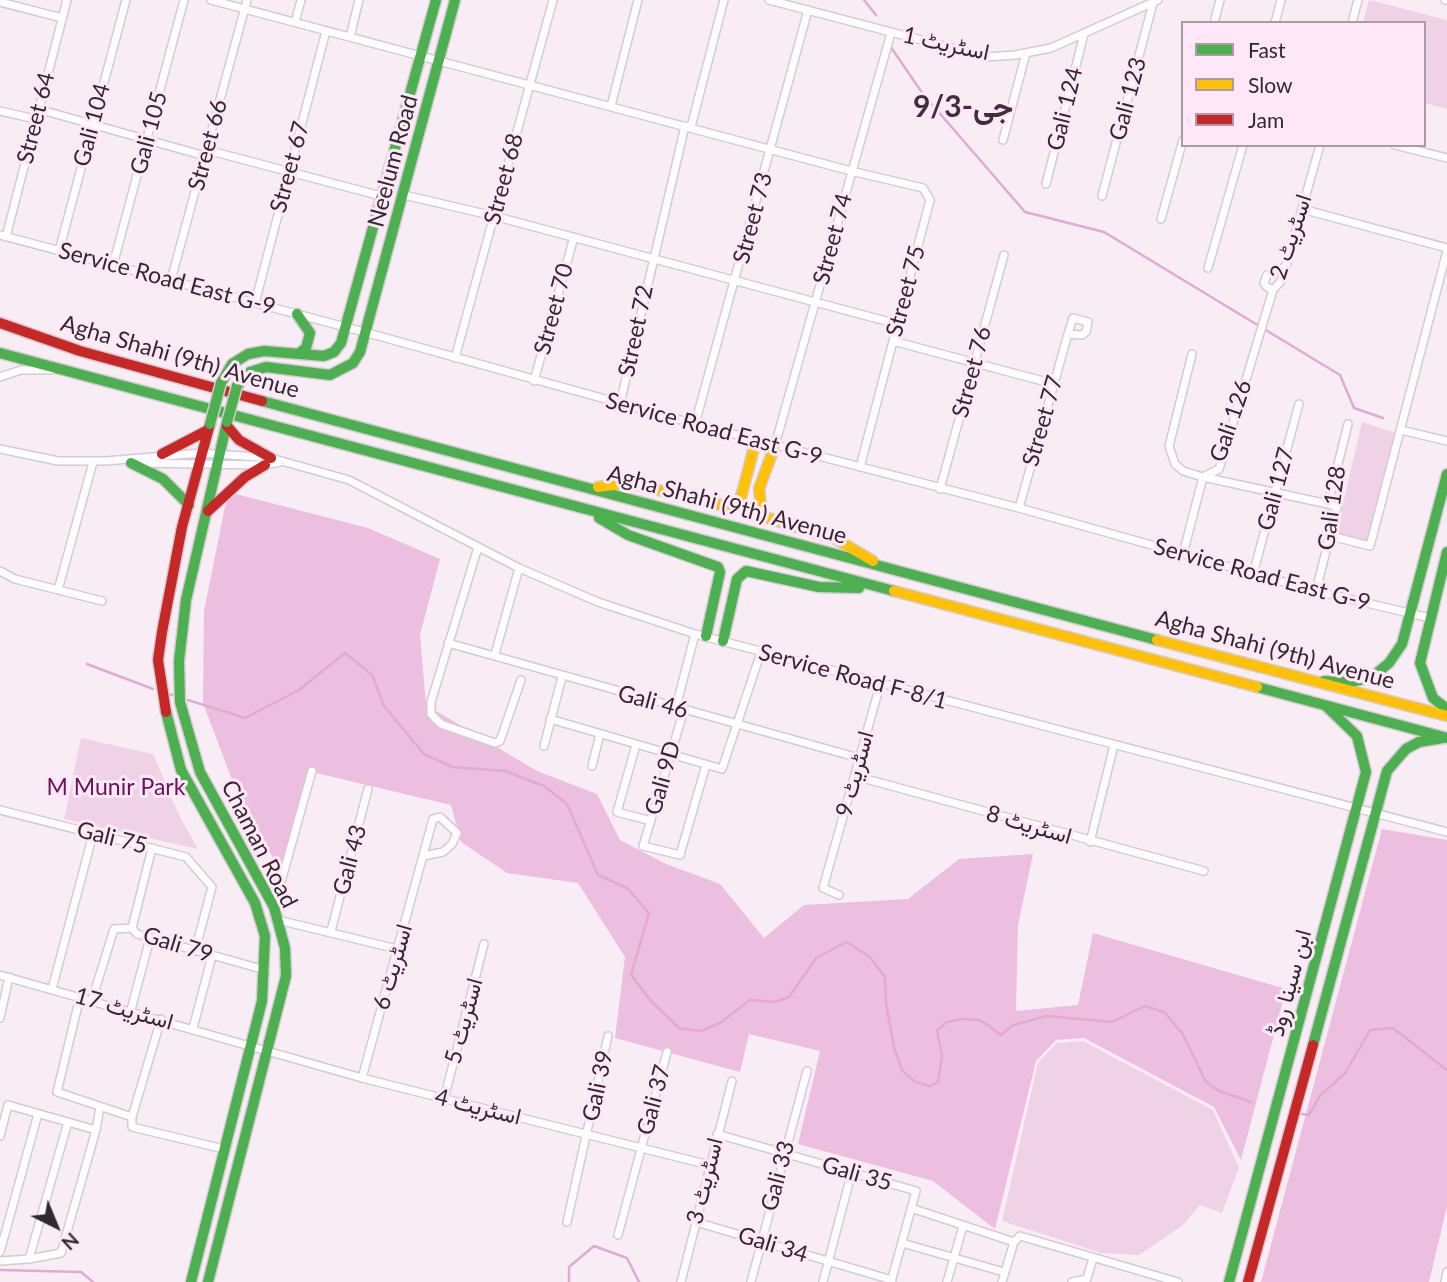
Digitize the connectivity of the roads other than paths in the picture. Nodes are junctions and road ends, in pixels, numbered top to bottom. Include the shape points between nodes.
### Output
1 (66, 0) edge
2 (126, 0) edge
3 (184, 0) edge
4 (211, 0) edge
5 (247, 0) edge
6 (301, 0) edge
7 (359, 0) edge
8 (436, 0) edge
9 (455, 0) edge
10 (553, 0) edge
11 (638, 0) edge
12 (724, 0) edge
13 (769, 0) edge
14 (1220, 0) edge
15 (1281, 0) edge
16 (1358, 0) edge
17 (1, 1) edge
18 (1155, 1) edge
19 (244, 9) junction
20 (808, 10) junction
21 (62, 18) junction
22 (1215, 21) edge
23 (1276, 21) edge
24 (1353, 21) edge
25 (295, 22) junction
26 (326, 31) junction
27 (891, 33) junction
28 (1084, 34) junction
29 (350, 37) junction
30 (1026, 53) junction
31 (422, 56) junction
32 (440, 60) junction
33 (529, 85) junction
34 (611, 106) junction
35 (38, 109) junction
36 (0, 111) edge
37 (35, 120) junction
38 (92, 124) junction
39 (688, 126) junction
40 (148, 140) junction
41 (1003, 140) dead end
42 (1181, 147) edge
43 (1242, 147) edge
44 (1319, 147) edge
45 (1403, 147) edge
46 (772, 150) junction
47 (206, 153) junction
48 (1447, 158) edge
49 (851, 171) junction
50 (288, 172) junction
51 (1046, 184) dead end
52 (404, 195) junction
53 (1102, 195) dead end
54 (381, 196) junction
55 (1302, 209) junction
56 (494, 216) junction
57 (1161, 219) dead end
58 (3, 236) edge
59 (573, 237) junction
60 (1447, 249) edge
61 (59, 251) junction
62 (1004, 255) dead end
63 (652, 258) junction
64 (113, 265) junction
65 (1285, 267) dead end
66 (1208, 268) dead end
67 (171, 280) junction
68 (736, 280) junction
69 (1443, 284) edge
70 (1273, 290) junction
71 (816, 302) junction
72 (255, 303) junction
73 (297, 314) junction
74 (0, 323) edge
75 (897, 324) junction
76 (346, 327) junction
77 (368, 332) junction
78 (1068, 334) dead end
79 (893, 341) junction
80 (0, 353) edge
81 (298, 354) junction
82 (1192, 354) dead end
83 (455, 358) junction
84 (975, 361) junction
85 (73, 370) junction
86 (0, 377) edge
87 (534, 380) junction
88 (1054, 384) junction
89 (237, 386) joint
90 (620, 404) junction
91 (1299, 404) dead end
92 (227, 424) junction
93 (695, 424) junction
94 (1348, 424) dead end
95 (209, 427) junction
96 (1401, 430) junction
97 (756, 440) junction
98 (1447, 441) edge
99 (775, 445) junction
100 (0, 449) edge
101 (201, 453) junction
102 (162, 454) junction
103 (219, 459) junction
104 (127, 461) junction
105 (93, 462) junction
106 (272, 462) junction
107 (860, 467) junction
108 (1447, 474) edge
109 (1203, 477) junction
110 (592, 488) junction
111 (940, 489) junction
112 (1275, 493) junction
113 (189, 505) junction
114 (1328, 505) junction
115 (1019, 508) junction
116 (585, 510) junction
117 (208, 511) junction
118 (1331, 536) junction
119 (478, 547) junction
120 (1447, 552) edge
121 (1183, 554) junction
122 (519, 568) junction
123 (883, 568) junction
124 (0, 571) edge
125 (1253, 574) junction
126 (879, 588) junction
127 (58, 590) junction
128 (1316, 591) junction
129 (986, 594) junction
130 (102, 601) dead end
131 (978, 614) junction
132 (1410, 614) junction
133 (1430, 618) junction
134 (701, 635) junction
135 (723, 641) junction
136 (449, 643) junction
137 (761, 652) junction
138 (495, 654) junction
139 (562, 677) junction
140 (521, 680) dead end
141 (1313, 680) junction
142 (880, 685) junction
143 (1325, 705) junction
144 (680, 708) junction
145 (1447, 709) edge
146 (1447, 716) edge
147 (550, 719) junction
148 (734, 725) junction
149 (600, 734) junction
150 (1446, 738) edge
151 (636, 745) junction
152 (1114, 745) junction
153 (544, 746) dead end
154 (669, 754) junction
155 (859, 758) junction
156 (706, 765) junction
157 (592, 766) dead end
158 (312, 771) dead end
159 (855, 776) junction
160 (368, 789) dead end
161 (1356, 808) junction
162 (0, 810) edge
163 (1375, 813) junction
164 (651, 821) junction
165 (1447, 832) edge
166 (93, 834) junction
167 (1090, 842) junction
168 (152, 848) junction
169 (423, 856) junction
170 (1204, 871) dead end
171 (839, 895) dead end
172 (274, 908) junction
173 (278, 920) junction
174 (132, 928) junction
175 (331, 931) junction
176 (150, 937) junction
177 (484, 944) dead end
178 (397, 949) junction
179 (195, 951) junction
180 (212, 956) junction
181 (265, 970) junction
182 (0, 975) edge
183 (9, 977) junction
184 (52, 989) junction
185 (80, 997) junction
186 (92, 1000) junction
187 (131, 1010) junction
188 (0, 1018) edge
189 (161, 1019) junction
190 (192, 1028) junction
191 (608, 1036) dead end
192 (248, 1045) junction
193 (269, 1049) junction
194 (667, 1052) dead end
195 (807, 1071) dead end
196 (362, 1078) junction
197 (732, 1081) dead end
198 (444, 1099) junction
199 (100, 1107) junction
200 (38, 1114) junction
201 (132, 1117) junction
202 (68, 1122) junction
203 (96, 1130) junction
204 (717, 1134) junction
205 (587, 1135) junction
206 (0, 1136) edge
207 (642, 1148) junction
208 (224, 1149) junction
209 (784, 1154) junction
210 (709, 1165) junction
211 (852, 1171) junction
212 (911, 1208) junction
213 (567, 1222) dead end
214 (696, 1222) junction
215 (963, 1226) junction
216 (618, 1235) dead end
217 (761, 1242) junction
218 (1014, 1242) junction
219 (902, 1243) junction
220 (0, 1252) edge
221 (954, 1257) junction
222 (1093, 1258) junction
223 (29, 1259) junction
224 (0, 1261) edge
225 (828, 1261) junction
226 (1004, 1272) junction
227 (1447, 1272) edge
228 (1151, 1279) edge
229 (1087, 1280) edge
230 (891, 1281) edge
231 (191, 1282) edge
232 (208, 1282) edge
233 (681, 1282) edge
234 (751, 1282) edge
235 (822, 1282) edge
236 (947, 1282) edge
237 (1002, 1282) edge
238 (1072, 1282) edge
239 (1178, 1282) edge
240 (1229, 1282) edge
241 (1248, 1282) edge
242 (1445, 1282) edge

1 - 21 street, Street 64
2 - 38 street, Gali 104
3 - 40 street, Gali 105
4 - 19 street, Street 75
5 - 19 street, Street 66
6 - 25 street
7 - 29 street
8 - 31 main road, Neelum Road
9 - 32 main road, Neelum Road
10 - 33 street, Street 68
11 - 34 street
12 - 39 street, Street 72
13 - 20 street, اسٹریٹ 1
14 - 22 street
15 - 23 street
16 - 24 street
17 - 21 street
18 - 28 street, اسٹریٹ 1
18 - 53 street, Gali 123
19 - 25 street, Street 75
19 - 47 street, Street 66
20 - 27 street, اسٹریٹ 1
20 - 46 street, Street 73
21 - 35 street, Street 64
25 - 26 street, Street 75
26 - 29 street, Street 75
26 - 50 street, Street 67
27 - 30 street, اسٹریٹ 1 via 986,57
27 - 49 street, Street 74
28 - 30 street, اسٹریٹ 1
28 - 51 street, Gali 124
29 - 31 street, Street 75
30 - 41 street
31 - 32 street, Street 75
31 - 54 main road, Neelum Road
32 - 33 street, Street 75
32 - 52 main road, Neelum Road
33 - 34 street, Street 75
33 - 56 street, Street 68
34 - 39 street, Street 75
35 - 37 street, Street 64
35 - 38 street
36 - 37 street
37 - 58 street, Street 64
38 - 40 street
38 - 61 street, Gali 104
39 - 46 street, Street 75
39 - 63 street, Street 72
40 - 47 street
40 - 64 street, Gali 105
42 - 57 street
43 - 66 street
44 - 55 street, اسٹریٹ 2
45 - 48 street
46 - 49 street, Street 75
46 - 68 street, Street 73
47 - 50 street
47 - 67 street, Street 66
49 - 71 street, Street 74
49 - 75 street, Street 75 via 923,188 930,200
50 - 54 street
50 - 72 street, Street 67
52 - 56 street
52 - 77 main road, Neelum Road
54 - 76 main road, Neelum Road
55 - 60 street
55 - 70 street, اسٹریٹ 2 via 1282,280
56 - 59 street
56 - 83 street, Street 68
58 - 61 street, Service Road East G-9
59 - 63 street
59 - 87 street, Street 70
60 - 69 street
61 - 64 street, Service Road East G-9
62 - 84 street, Street 76
63 - 68 street
63 - 90 street, Street 72
64 - 67 street, Service Road East G-9
65 - 70 street, اسٹریٹ 2 via 1267,275 1264,283
67 - 72 street, Service Road East G-9
68 - 71 street
68 - 93 street, Street 73
69 - 96 street
70 - 109 street, Gali 126 via 1219,469
71 - 75 street
71 - 99 street, Street 74
72 - 73 street, Service Road East G-9
73 - 76 street, Service Road East G-9
73 - 81 main road via 310,333 306,348
74 - 110 main road, Agha Shahi (9th) Avenue via 79,351
75 - 79 street, Street 75
76 - 77 street, Service Road East G-9
76 - 81 main road, Neelum Road via 334,352
77 - 83 street, Service Road East G-9
77 - 89 main road, Neelum Road via 353,363 342,371 318,374 266,367 250,372
78 - 88 street, Street 77
79 - 84 street
79 - 107 street, Street 75
80 - 85 main road, Agha Shahi (9th) Avenue
81 - 95 main road, Chaman Road, bridge via 264,351 232,364 221,383
82 - 109 street, Gali 126 via 1169,446 1175,464
83 - 87 street, Service Road East G-9
84 - 88 street
84 - 111 street, Street 76
85 - 86 street via 21,370
85 - 116 main road, Agha Shahi (9th) Avenue
87 - 90 street, Service Road East G-9
88 - 115 street, Street 77
89 - 92 main road, Chaman Road, bridge
90 - 93 street, Service Road East G-9
91 - 112 street, Gali 127
92 - 103 main road, Chaman Road
92 - 106 main road
93 - 97 street, Service Road East G-9
94 - 114 street, Gali 128
95 - 101 main road, Chaman Road
95 - 102 main road
96 - 98 street
96 - 118 street via 1370,546
97 - 99 street, Service Road East G-9
97 - 110 main road via 741,497 730,507 629,483
99 - 107 street, Service Road East G-9
99 - 123 main road via 760,489 759,504 768,518 834,538
100 - 105 street, Service Road F-8/1 via 58,461
101 - 102 street, Service Road F-8/1
101 - 103 street, Service Road F-8/1
101 - 104 street, Service Road F-8/1
101 - 113 main road, Chaman Road
102 - 104 street, Service Road F-8/1
103 - 106 street, Service Road F-8/1
103 - 117 main road, Chaman Road
104 - 105 street, Service Road F-8/1
104 - 113 main road via 163,480
105 - 127 street
106 - 117 main road via 246,477
106 - 119 street, Service Road F-8/1 via 349,480
107 - 111 street, Service Road East G-9
108 - 132 main road
109 - 112 street
109 - 121 street, Gali 126
110 - 123 main road, Agha Shahi (9th) Avenue
111 - 115 street, Service Road East G-9
112 - 114 street
112 - 125 street, Gali 127
113 - 181 main road, Chaman Road via 162,632 158,660 161,693 181,770 255,903 265,936
114 - 118 street, Gali 128 via 1337,507
115 - 121 street, Service Road East G-9
116 - 126 main road, Agha Shahi (9th) Avenue
116 - 134 main road via 628,535 718,567
117 - 172 main road, Chaman Road via 186,600 180,702 200,772
118 - 128 street, Gali 128
119 - 122 street, Service Road F-8/1
119 - 136 street
120 - 133 main road
121 - 125 street, Service Road East G-9
122 - 134 street, Service Road F-8/1 via 598,602
122 - 138 street
123 - 129 main road, Agha Shahi (9th) Avenue
124 - 127 street
125 - 128 street, Service Road East G-9
126 - 131 main road, Agha Shahi (9th) Avenue
126 - 135 main road via 819,587 746,572 737,579
127 - 130 street
128 - 132 street, Service Road East G-9
129 - 131 main road via 974,598
129 - 141 main road, Agha Shahi (9th) Avenue
131 - 143 main road, Agha Shahi (9th) Avenue
132 - 133 street, Service Road East G-9
132 - 141 main road via 1402,644 1390,663 1372,677 1352,682
133 - 145 main road via 1420,663 1433,698
134 - 135 street, Service Road F-8/1
134 - 144 street, Gali 9D
135 - 137 street, Service Road F-8/1
136 - 138 street, Gali 46
136 - 140 street via 431,702 431,714 441,724 500,741
137 - 142 street, Service Road F-8/1
137 - 148 street
138 - 139 street, Gali 46
139 - 144 street, Gali 46
139 - 147 street
141 - 146 main road, Agha Shahi (9th) Avenue
142 - 152 street, Service Road F-8/1
142 - 155 street, اسٹریٹ 9
143 - 150 main road, Agha Shahi (9th) Avenue
143 - 161 main road, ابن سینا روڈ via 1361,745 1366,772
144 - 148 street, Gali 46
144 - 154 street, Gali 9D
147 - 149 street
147 - 153 street
148 - 155 street, Gali 46
148 - 156 street via 722,769
149 - 151 street
149 - 157 street
150 - 163 main road, ابن سینا روڈ via 1419,742 1397,758 1387,771
151 - 154 street
151 - 164 street via 617,812
152 - 161 street, Service Road F-8/1
152 - 167 street
154 - 156 street
154 - 164 street, Gali 9D
155 - 159 street, اسٹریٹ 9
156 - 164 street, Gali 9D via 680,855 643,846
158 - 172 street
159 - 167 street, اسٹریٹ 8
159 - 171 street, اسٹریٹ 9 via 823,888
160 - 175 street, Gali 43
161 - 163 street, Service Road F-8/1
161 - 240 main road, ابن سینا روڈ
162 - 166 street, Gali 75
163 - 165 street, Service Road F-8/1
163 - 241 main road, ابن سینا روڈ
166 - 168 street, Gali 75
166 - 184 street
167 - 170 street, اسٹریٹ 8
168 - 174 street, Gali 79
168 - 179 street, Gali 75 via 186,857 212,887
169 - 169 street, اسٹریٹ 6 via 443,852 457,833 440,817 433,819
169 - 178 street, اسٹریٹ 6
172 - 173 main road, Chaman Road
173 - 175 street
173 - 193 main road, Chaman Road via 286,976
174 - 176 street, Gali 79 via 136,934
174 - 186 street via 114,929
175 - 178 street
176 - 179 street, Gali 79
176 - 187 street
177 - 198 street, اسٹریٹ 5
178 - 196 street, اسٹریٹ 6
179 - 180 street, Gali 79
180 - 181 street, Gali 79
180 - 190 street
181 - 192 main road, Chaman Road via 262,1000
182 - 183 street, اسٹریٹ 17
183 - 184 street, اسٹریٹ 17
183 - 188 street
184 - 185 street, اسٹریٹ 17
185 - 186 street, اسٹریٹ 17
185 - 199 street via 57,1091
186 - 187 street, اسٹریٹ 17
187 - 189 street, اسٹریٹ 17
189 - 190 street, اسٹریٹ 17
189 - 201 street
190 - 192 street, اسٹریٹ 17
191 - 205 street, Gali 39
192 - 193 street, اسٹریٹ 4
192 - 208 main road, Chaman Road
193 - 196 street, اسٹریٹ 4
193 - 232 main road, Chaman Road
194 - 207 street, Gali 37
195 - 209 street, Gali 33
196 - 198 street, اسٹریٹ 4
197 - 204 street, اسٹریٹ 3
198 - 205 street, اسٹریٹ 4
199 - 201 street
199 - 203 street
200 - 202 street
200 - 206 street via 8,1105
200 - 220 street
201 - 208 street via 130,1124 135,1129
202 - 203 street
202 - 223 street
203 - 223 street via 61,1253
204 - 209 street, Gali 35
204 - 210 street, اسٹریٹ 3
205 - 207 street, اسٹریٹ 4
205 - 213 street, Gali 39
207 - 210 street, اسٹریٹ 4
207 - 216 street, Gali 37
208 - 231 main road, Chaman Road
209 - 211 street, Gali 35
209 - 217 street, Gali 33
210 - 214 street, اسٹریٹ 3
211 - 212 street, Gali 35 via 916,1191
211 - 225 street
212 - 215 street, Gali 35
212 - 219 street
214 - 217 street, Gali 34
214 - 233 street, اسٹریٹ 3
215 - 218 street, Gali 35
215 - 221 street
217 - 225 street, Gali 34
217 - 234 street, Gali 33
218 - 222 street, Gali 35 via 1020,1236
218 - 226 street
219 - 221 street
219 - 230 street
221 - 226 street
221 - 236 street
222 - 228 street
222 - 229 street
223 - 224 street
225 - 230 street, Gali 34
225 - 235 street
226 - 237 street
227 - 242 street
228 - 239 street
229 - 238 street

